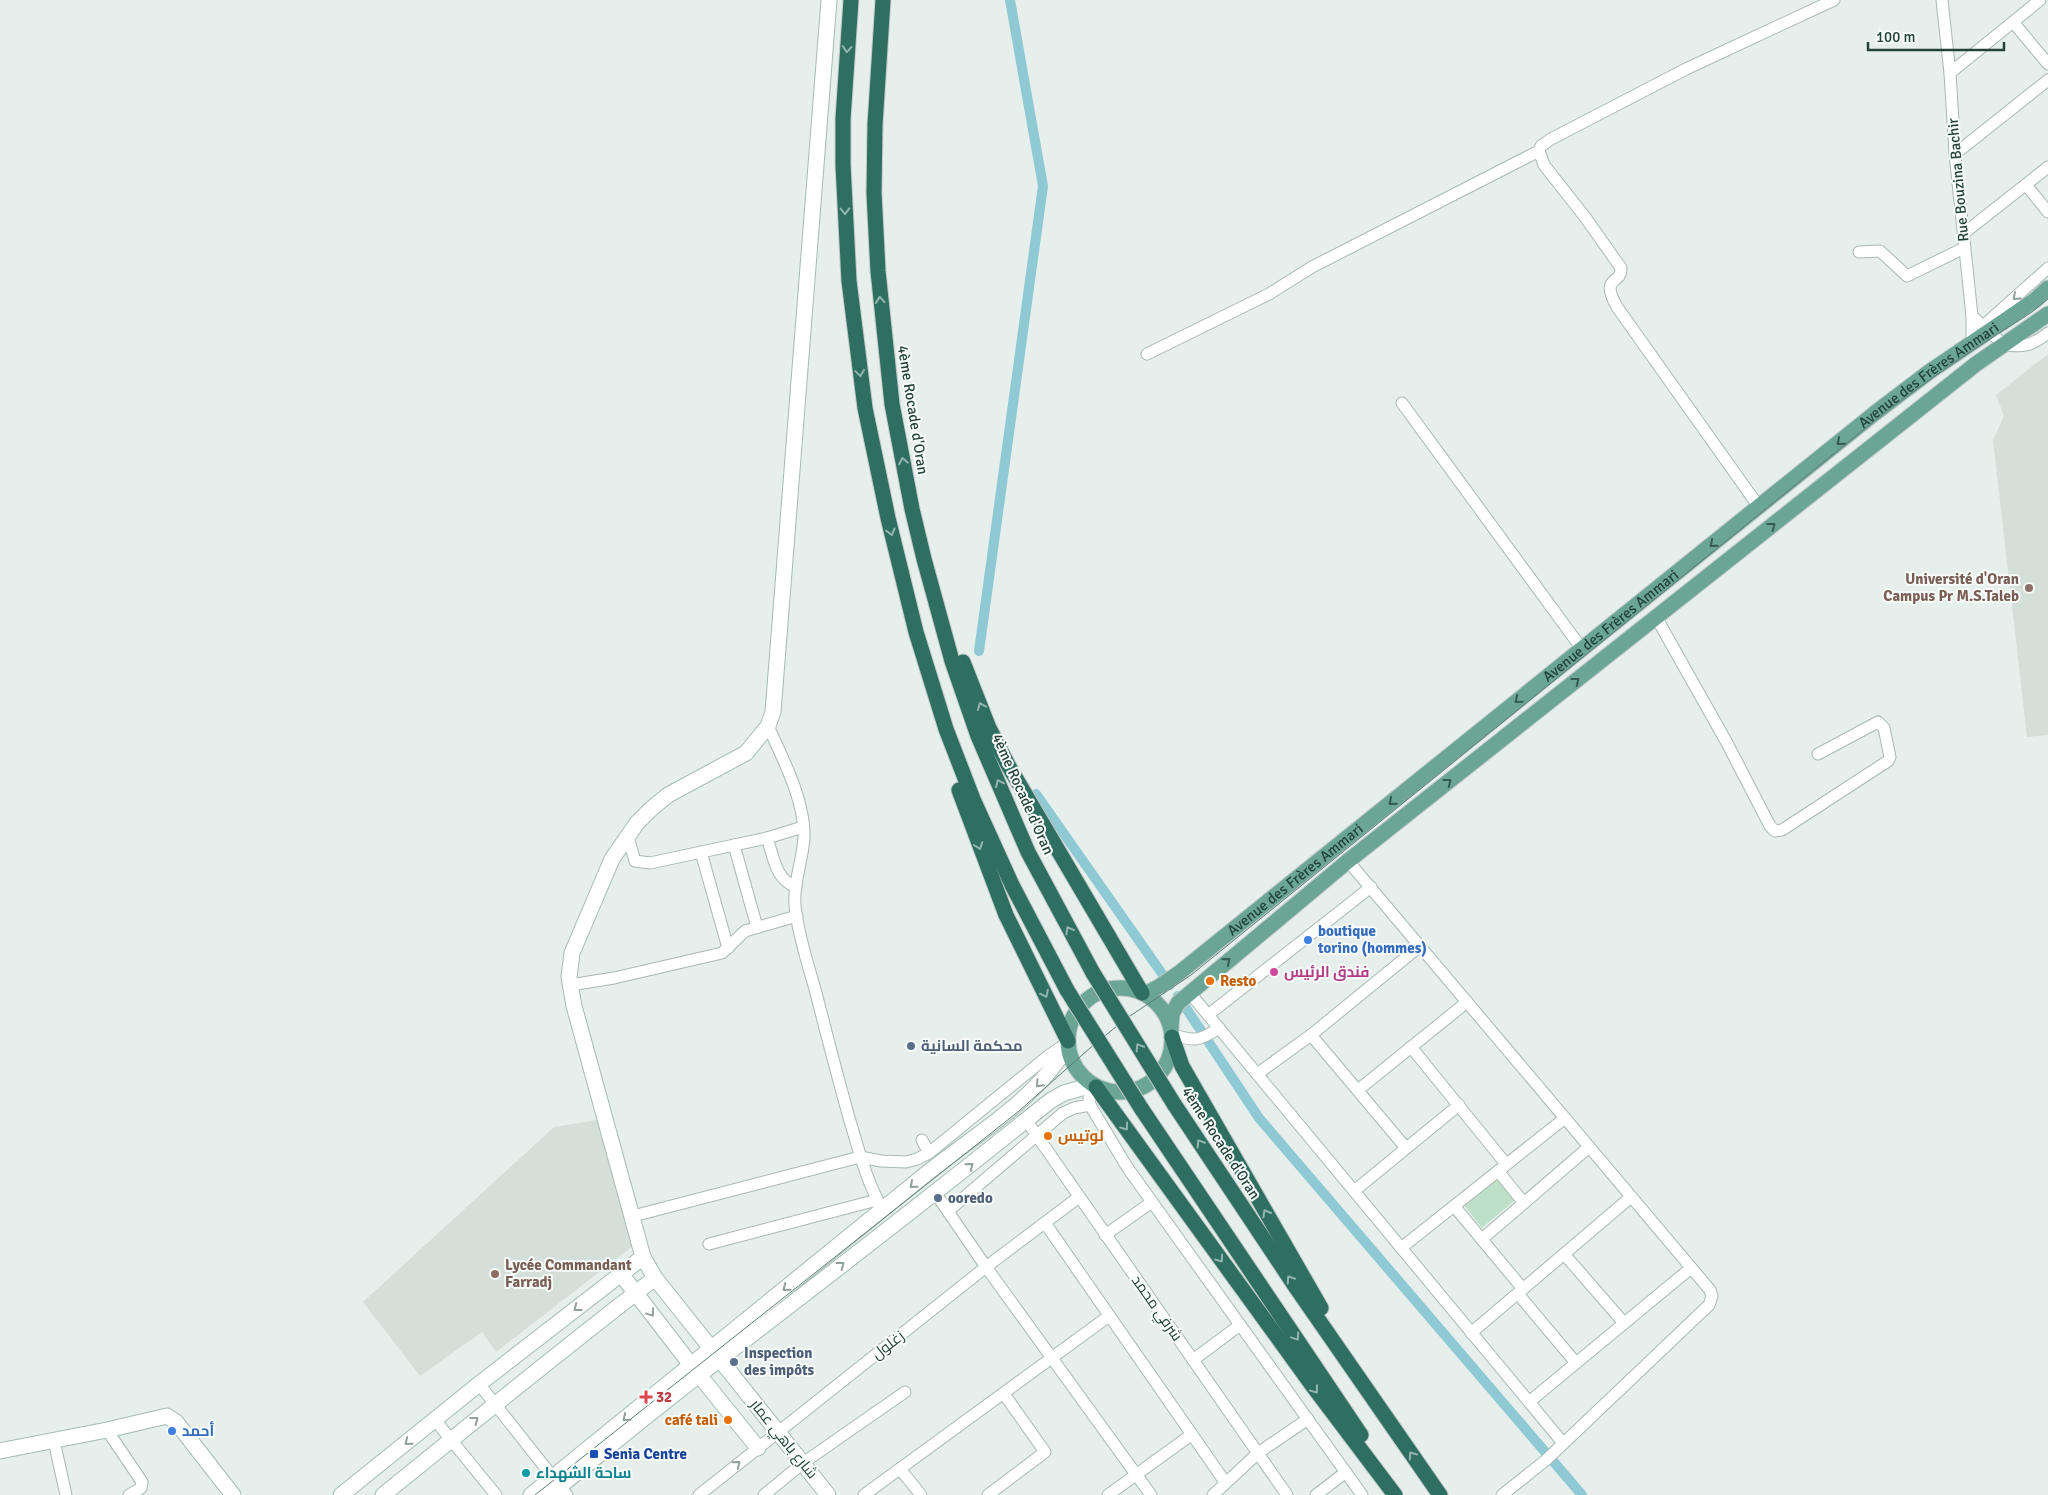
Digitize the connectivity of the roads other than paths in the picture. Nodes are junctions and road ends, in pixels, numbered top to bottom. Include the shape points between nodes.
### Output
1 (829, 0) edge
2 (851, 0) edge
3 (883, 0) edge
4 (1834, 0) edge
5 (1942, 0) edge
6 (2040, 0) edge
7 (2012, 22) junction
8 (2048, 64) edge
9 (1950, 73) junction
10 (2048, 80) edge
11 (1539, 151) junction
12 (1955, 154) junction
13 (2048, 167) edge
14 (2026, 185) junction
15 (2048, 212) edge
16 (1963, 234) junction
17 (1964, 248) junction
18 (1859, 252) dead end
19 (2048, 268) edge
20 (2048, 288) edge
21 (2048, 314) edge
22 (1972, 316) junction
23 (1986, 330) junction
24 (2048, 333) edge
25 (1972, 344) junction
26 (2004, 345) junction
27 (1147, 354) dead end
28 (1402, 402) dead end
29 (1759, 507) junction
30 (924, 559) junction
31 (1656, 617) junction
32 (916, 632) junction
33 (1582, 649) junction
34 (768, 726) junction
35 (1818, 754) dead end
36 (803, 827) junction
37 (628, 837) junction
38 (767, 838) junction
39 (734, 845) junction
40 (701, 852) junction
41 (612, 859) junction
42 (634, 860) junction
43 (1348, 860) junction
44 (796, 887) junction
45 (1371, 887) junction
46 (797, 916) junction
47 (757, 927) junction
48 (1420, 946) junction
49 (728, 948) junction
50 (570, 985) junction
51 (1189, 992) junction
52 (1143, 993) junction
53 (1467, 1002) junction
54 (1208, 1016) junction
55 (1172, 1032) junction
56 (1210, 1034) junction
57 (1311, 1035) junction
58 (1068, 1043) junction
59 (1411, 1047) junction
60 (1257, 1074) junction
61 (1094, 1086) junction
62 (1358, 1090) junction
63 (1090, 1105) junction
64 (1459, 1105) junction
65 (1565, 1118) junction
66 (1026, 1120) junction
67 (1036, 1134) junction
68 (922, 1140) dead end
69 (1589, 1147) junction
70 (1406, 1148) junction
71 (929, 1153) junction
72 (860, 1157) junction
73 (1502, 1168) junction
74 (1354, 1191) junction
75 (936, 1194) junction
76 (1079, 1197) junction
77 (1631, 1197) junction
78 (1152, 1202) junction
79 (1524, 1203) junction
80 (880, 1205) junction
81 (1454, 1206) junction
82 (948, 1211) junction
83 (632, 1216) junction
84 (1045, 1223) junction
85 (1105, 1234) junction
86 (1482, 1239) junction
87 (709, 1244) dead end
88 (1401, 1248) junction
89 (1564, 1254) junction
90 (643, 1257) junction
91 (986, 1267) junction
92 (1691, 1268) junction
93 (621, 1274) junction
94 (655, 1278) junction
95 (1520, 1291) junction
96 (636, 1293) junction
97 (1110, 1316) junction
98 (1624, 1323) junction
99 (1240, 1325) junction
100 (1471, 1333) junction
101 (715, 1354) junction
102 (1053, 1359) junction
103 (1193, 1360) junction
104 (1576, 1363) junction
105 (695, 1370) junction
106 (1358, 1378) junction
107 (479, 1384) junction
108 (905, 1392) dead end
109 (1004, 1394) junction
110 (1528, 1402) junction
111 (496, 1405) junction
112 (1308, 1419) junction
113 (435, 1420) junction
114 (107, 1430) junction
115 (778, 1432) junction
116 (1191, 1435) junction
117 (451, 1438) junction
118 (54, 1441) junction
119 (1559, 1447) junction
120 (758, 1448) junction
121 (0, 1452) edge
122 (1258, 1453) junction
123 (803, 1463) junction
124 (900, 1468) junction
125 (1346, 1472) junction
126 (1137, 1475) junction
127 (1225, 1482) junction
128 (557, 1488) edge
129 (135, 1494) edge
130 (66, 1495) edge
131 (233, 1495) edge
132 (341, 1495) edge
133 (383, 1495) edge
134 (496, 1495) edge
135 (531, 1495) edge
136 (699, 1495) edge
137 (764, 1495) edge
138 (828, 1495) edge
139 (864, 1495) edge
140 (921, 1495) edge
141 (988, 1495) edge
142 (1108, 1495) edge
143 (1151, 1495) edge
144 (1213, 1495) edge
145 (1287, 1495) edge
146 (1316, 1495) edge
147 (1362, 1495) edge
148 (1395, 1495) edge
149 (1401, 1495) edge
150 (1440, 1495) edge
151 (1502, 1495) edge

1 - 34 main road via 773,712
2 -> 32 highway via 843,156 854,336 888,518
30 -> 3 highway, 4ème Rocade d'Oran via 892,404 878,271 875,126
4 - 11 street via 1686,69 1552,139
5 - 9 street, Rue Bouzina Bachir
6 - 7 street
7 - 8 street
7 - 9 street
9 - 12 street, Rue Bouzina Bachir
10 - 12 street
11 - 27 street via 1312,267 1269,294
11 - 29 street via 1544,165 1621,268 1610,288 1617,307
12 - 16 street, Rue Bouzina Bachir
13 - 14 street
14 - 15 street
14 - 16 street
16 - 17 street, Rue Bouzina Bachir
17 - 18 street via 1907,276 1880,251
17 - 22 street, Rue Bouzina Bachir
19 -> 23 street
20 - 23 main road, Avenue des Frères Ammari via 2035,300
21 - 26 main road, Avenue des Frères Ammari
22 - 23 street
22 - 25 street, Rue Bouzina Bachir
23 - 25 main road, Avenue des Frères Ammari
23 - 26 street
24 - 26 street via 2027,346
25 -> 29 main road, Avenue des Frères Ammari via 1906,390
31 -> 26 main road, Avenue des Frères Ammari
28 - 33 street
29 -> 33 main road, Avenue des Frères Ammari
52 -> 30 highway via 989,728
106 -> 30 highway, 4ème Rocade d'Oran, bridge via 1174,1104 1093,973 1054,902 1028,852 978,736 952,660
31 - 35 street via 1775,831 1782,830 1888,761 1890,756 1884,728 1878,722
43 -> 31 main road, Avenue des Frères Ammari
32 -> 58 highway via 950,766 981,850 1006,914
32 -> 149 highway, bridge via 946,728 973,798 1012,885 1066,990 1141,1108
33 -> 52 main road, Avenue des Frères Ammari via 1179,973
34 - 36 street via 792,780
34 - 37 main road, شارع باهي عمار via 746,753 668,795 638,822
36 - 38 street
36 - 44 street
37 - 41 main road, شارع باهي عمار
37 - 42 street
38 - 39 street
38 - 44 street via 780,877
39 - 40 street
39 - 47 street
40 - 42 street via 650,863
40 - 49 street
41 - 42 street
41 - 50 main road, شارع باهي عمار via 572,953
43 - 45 street
51 -> 43 main road, Avenue des Frères Ammari
44 - 46 street via 794,904
45 - 48 street
45 - 54 street
46 - 47 street
46 - 72 street
47 - 49 street via 745,932
48 - 53 street
48 - 57 street
49 - 50 street via 722,953
50 - 83 main road, شارع باهي عمار
51 - 54 street
51 - 55 main road, Avenue des Frères Ammari via 1172,1014
52 - 55 main road via 1158,1004
52 - 58 main road via 1127,988 1112,988 1098,993 1076,1013
53 - 59 street
53 - 65 street
54 - 56 street
55 - 56 street via 1190,1040
55 - 61 main road via 1168,1061 1154,1080 1144,1087 1120,1093
106 -> 55 highway via 1182,1066
56 - 60 street
57 - 60 street
57 - 62 street
58 - 61 main road via 1076,1068
58 - 71 street
58 -> 80 main road via 1051,1072 1029,1095
59 - 62 street
59 - 64 street
60 - 74 street
61 - 63 street
61 - 66 main road via 1058,1096
61 -> 148 highway
62 - 70 street
63 - 67 street via 1067,1110
63 - 78 street
64 - 70 street
64 - 73 street
65 - 69 street
65 - 73 street
66 - 67 street, شرفي محمد
75 -> 66 main road
67 - 76 street, شرفي محمد
67 - 82 street
68 - 71 street
69 - 77 street
69 - 79 street
70 - 74 street
71 - 72 street via 918,1159 893,1162
72 - 80 street
72 - 83 street
73 - 79 street
73 - 81 street
74 - 88 street
75 - 82 street
101 -> 75 main road
76 - 84 street, زغلول
76 - 85 street, شرفي محمد
77 - 89 street
77 - 92 street
78 - 85 street
78 - 99 street
79 - 86 street
80 - 87 street
80 -> 101 main road
81 - 86 street
81 - 88 street
82 - 91 street
83 - 90 main road, شارع باهي عمار
84 - 91 street, زغلول
84 - 97 street
85 - 103 street, شرفي محمد
86 - 95 street
88 - 100 street
89 - 95 street
89 - 98 street
90 - 93 main road
90 - 94 main road, شارع باهي عمار
91 - 102 street
91 - 115 street, زغلول
92 - 98 street
92 - 119 street via 1711,1293 1709,1305
93 - 96 main road
93 -> 107 main road
94 - 96 main road
94 - 101 main road, شارع باهي عمار
95 - 100 street
95 - 104 street
96 -> 105 main road
96 - 111 main road
97 - 102 street
97 - 116 street
98 - 104 street
99 - 103 street
99 - 112 street
100 - 110 street
101 - 105 main road
101 - 115 main road, شارع باهي عمار
102 - 109 street
102 - 126 street
103 - 122 street, شرفي محمد
104 - 110 street
105 - 120 main road
105 - 128 main road
150 -> 106 highway, 4ème Rocade d'Oran
107 - 111 street
107 - 113 main road
108 - 123 street
109 - 124 street
109 - 141 street via 1045,1452
110 - 119 street
117 -> 111 main road
111 - 128 street
112 - 122 street
112 - 125 street
113 - 117 street
113 -> 132 main road
114 - 118 main road
114 - 129 street via 142,1482
114 - 131 main road via 170,1416
115 - 120 street, زغلول
115 - 123 main road, شارع باهي عمار
116 - 126 street
116 - 127 street
117 - 133 main road
117 - 134 street
118 - 121 main road
118 - 130 street
119 - 151 street
136 -> 120 street, زغلول
122 - 127 street
122 - 145 street, شرفي محمد
123 - 137 street
123 - 138 main road, شارع باهي عمار
124 - 139 street
124 - 140 street
125 - 146 street
125 - 147 street
126 - 142 street
126 - 143 street
127 - 144 street
128 - 135 main road

